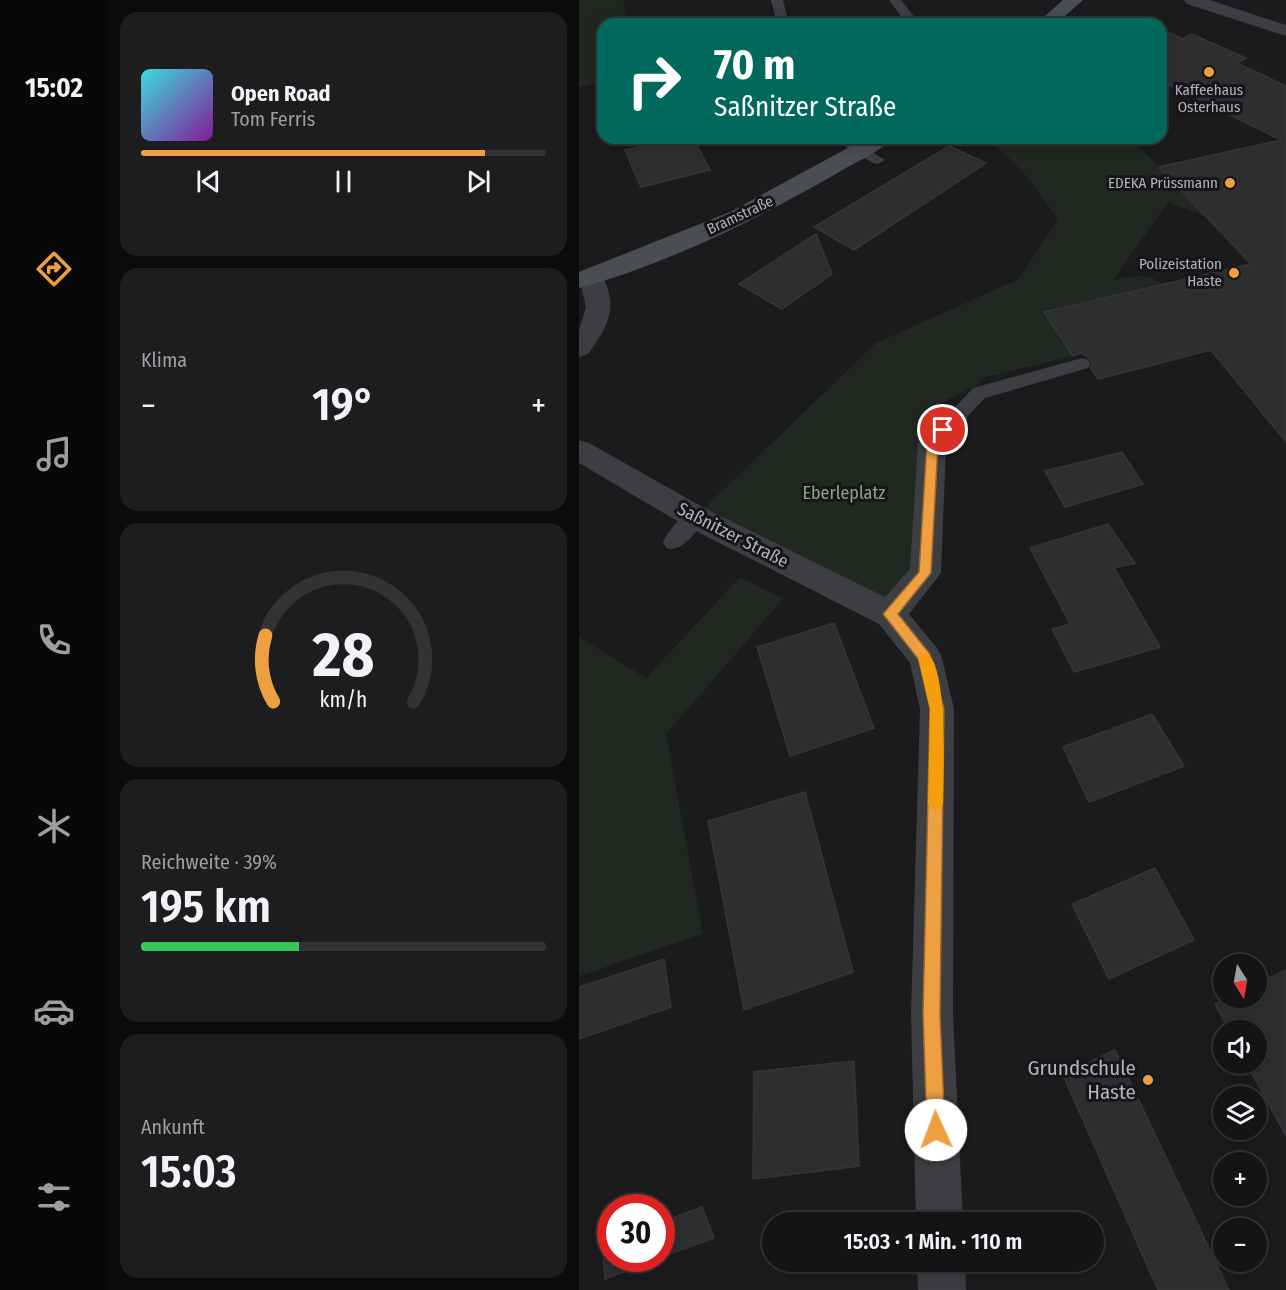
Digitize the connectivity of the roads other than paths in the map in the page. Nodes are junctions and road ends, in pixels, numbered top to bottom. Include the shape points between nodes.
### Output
1 (777, 0) edge
2 (895, 0) edge
3 (1074, 0) edge
4 (1193, 0) edge
5 (782, 18) edge
6 (909, 18) edge
7 (1052, 18) edge
8 (1286, 31) edge
9 (856, 144) edge
10 (873, 150) edge
11 (585, 278) edge
12 (579, 348) edge
13 (1082, 364) dead end
14 (954, 418) joint
15 (579, 450) edge
16 (695, 517) junction
17 (673, 542) dead end
18 (890, 614) junction
19 (939, 1212) edge
20 (941, 1272) edge
21 (942, 1290) edge

1 - 5 lane
2 - 6 lane
3 - 7 street
4 - 8 street
9 - 10 lane
10 - 11 street, Bramstraße via 735,218
11 - 12 street via 601,309 594,329
13 - 14 lane via 979,393
14 - 18 street via 932,442 925,573
15 - 16 street, Saßnitzer Straße
16 - 17 lane
16 - 18 street, Saßnitzer Straße
18 - 19 street, Saßnitzer Straße via 925,658 937,709 932,1014
20 - 21 street

